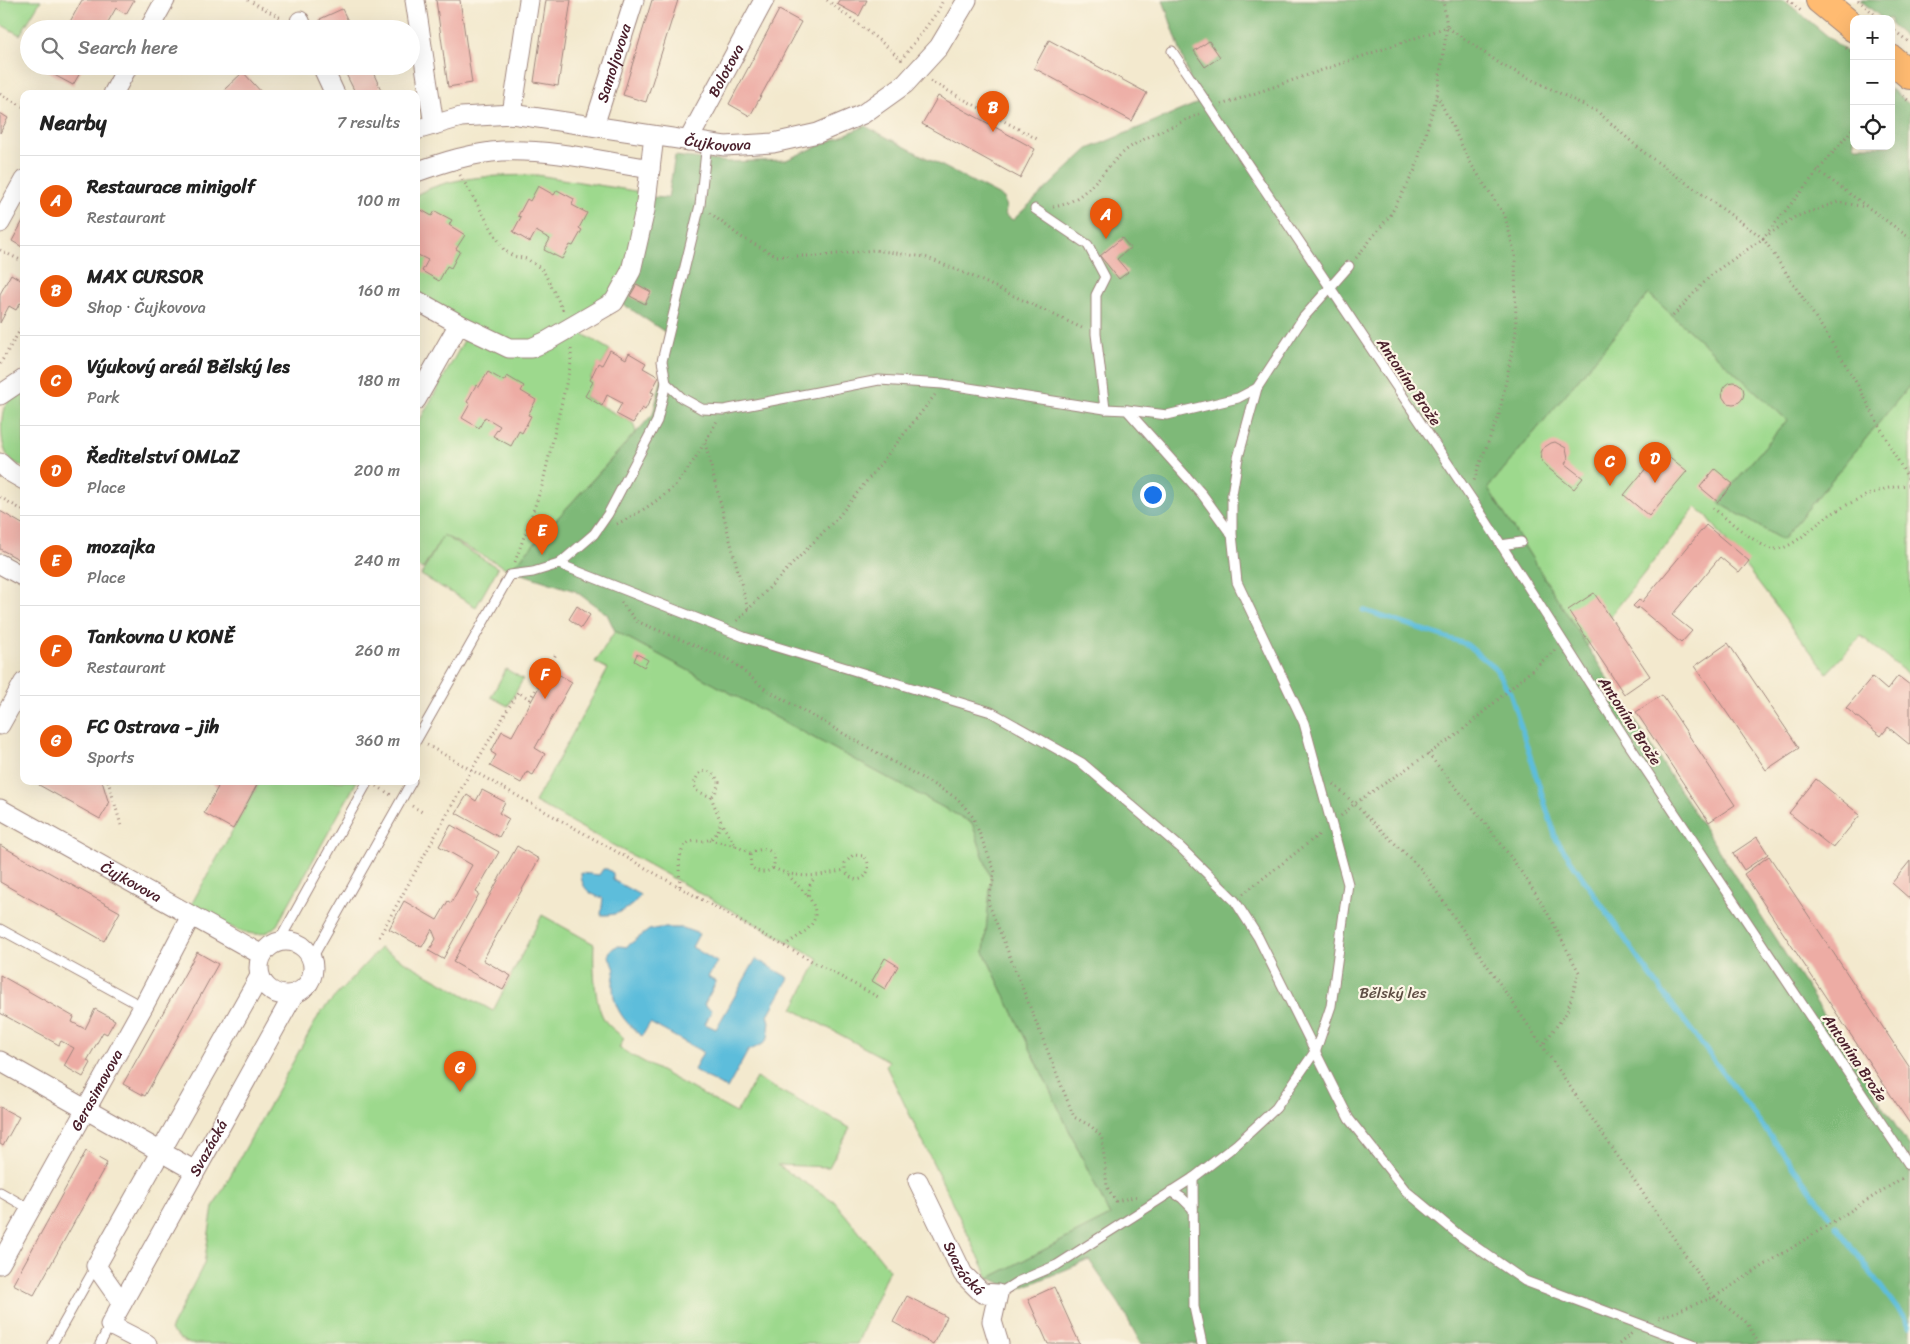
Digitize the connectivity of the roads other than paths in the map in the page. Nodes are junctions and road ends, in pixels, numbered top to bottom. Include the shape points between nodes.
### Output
1 (165, 0) edge
2 (415, 0) edge
3 (529, 0) edge
4 (634, 0) edge
5 (764, 0) edge
6 (967, 0) edge
7 (1820, 0) edge
8 (154, 20) edge
9 (417, 20) edge
10 (1850, 25) edge
11 (1172, 51) dead end
12 (1892, 60) edge
13 (420, 64) edge
14 (1910, 74) edge
15 (123, 75) edge
16 (326, 75) edge
17 (115, 90) edge
18 (333, 90) edge
19 (512, 114) junction
20 (594, 126) junction
21 (425, 127) edge
22 (654, 136) junction
23 (688, 141) junction
24 (708, 144) junction
25 (650, 170) junction
26 (420, 171) edge
27 (20, 187) edge
28 (1035, 209) road end
29 (0, 223) edge
30 (1349, 266) road end
31 (1331, 289) junction
32 (420, 302) edge
33 (459, 324) junction
34 (20, 382) edge
35 (666, 383) junction
36 (1257, 388) junction
37 (420, 393) edge
38 (0, 395) edge
39 (1105, 409) junction
40 (1127, 410) junction
41 (0, 463) edge
42 (20, 478) edge
43 (1232, 534) junction
44 (1521, 542) dead end
45 (1501, 545) junction
46 (0, 564) edge
47 (558, 564) junction
48 (20, 575) edge
49 (20, 689) edge
50 (0, 725) edge
51 (420, 735) edge
52 (366, 785) edge
53 (410, 785) edge
54 (0, 809) edge
55 (192, 916) junction
56 (0, 929) edge
57 (278, 942) junction
58 (262, 956) junction
59 (311, 960) junction
60 (260, 976) junction
61 (294, 994) junction
62 (143, 1008) junction
63 (1316, 1050) junction
64 (0, 1061) edge
65 (86, 1110) junction
66 (160, 1152) junction
67 (1910, 1166) edge
68 (195, 1171) junction
69 (1193, 1178) junction
70 (918, 1181) dead end
71 (1172, 1190) junction
72 (0, 1192) edge
73 (30, 1209) junction
74 (1193, 1209) junction
75 (0, 1264) edge
76 (96, 1266) junction
77 (998, 1294) junction
78 (122, 1302) junction
79 (110, 1325) junction
80 (52, 1344) edge
81 (100, 1344) edge
82 (147, 1344) edge
83 (999, 1344) edge
84 (1202, 1344) edge
85 (1693, 1344) edge

1 - 8 street
2 - 9 street
3 - 19 street
4 - 20 street, Samoljovova
5 - 23 street, Bolotova
6 - 24 street, Čujkovova via 939,47 905,84 863,114 818,134 773,143
7 - 10 main road
11 - 31 lane, Antonína Brože
12 - 14 main road
13 - 21 street
15 - 17 street
16 - 18 street
19 - 20 street, Čujkovova
19 - 21 street, Čujkovova via 461,117
20 - 22 street, Čujkovova
22 - 23 street, Čujkovova
22 - 25 street
23 - 24 street, Čujkovova
24 - 35 lane via 700,205 662,361
25 - 26 street via 564,155 501,151 451,159
25 - 33 street via 632,271 614,302 531,348 509,348
27 - 29 street
28 - 39 lane via 1088,245 1105,277 1096,295 1096,334
30 - 31 lane
31 - 36 lane via 1304,318
31 - 45 lane, Antonína Brože
32 - 33 street
33 - 37 street
34 - 38 street
35 - 39 lane via 682,398 702,409 724,410 879,380 943,384
35 - 47 lane via 657,421 608,514 594,534
36 - 40 lane via 1238,398 1167,415
36 - 43 lane via 1238,458 1232,494
39 - 40 lane
40 - 43 lane via 1202,494
41 - 42 street
43 - 63 lane via 1237,582 1304,723 1348,884 1331,1006
44 - 45 lane
45 - 67 lane, Antonína Brože
46 - 48 street
47 - 51 lane via 510,575
47 - 63 lane via 744,637 991,712 1082,763 1182,848 1235,901 1258,937
49 - 50 street
52 - 57 lane
53 - 59 lane
54 - 55 street, Čujkovova
55 - 58 street, Čujkovova
55 - 62 street, Gerasimovova
56 - 62 lane
57 - 58 street
57 - 59 street via 298,944
58 - 60 street
59 - 61 street via 310,979 301,991
60 - 61 street via 273,992
60 - 66 street
61 - 68 street, Svazácká
62 - 65 street, Gerasimovova
63 - 69 lane via 1276,1108
63 - 85 lane via 1349,1119 1406,1191 1453,1231 1525,1280
64 - 65 street
65 - 66 street
65 - 73 street, Gerasimovova
66 - 68 street
66 - 76 street
68 - 78 street, Svazácká
69 - 71 lane
69 - 74 lane
70 - 77 street, Svazácká via 964,1274 982,1293
71 - 74 lane
71 - 77 lane via 1057,1265
72 - 73 lane
73 - 75 street, Gerasimovova
74 - 84 lane via 1194,1307
76 - 78 street
76 - 80 lane
77 - 83 street, Svazácká via 992,1321
78 - 79 street, Svazácká
79 - 81 lane, Svazácká
79 - 82 street

